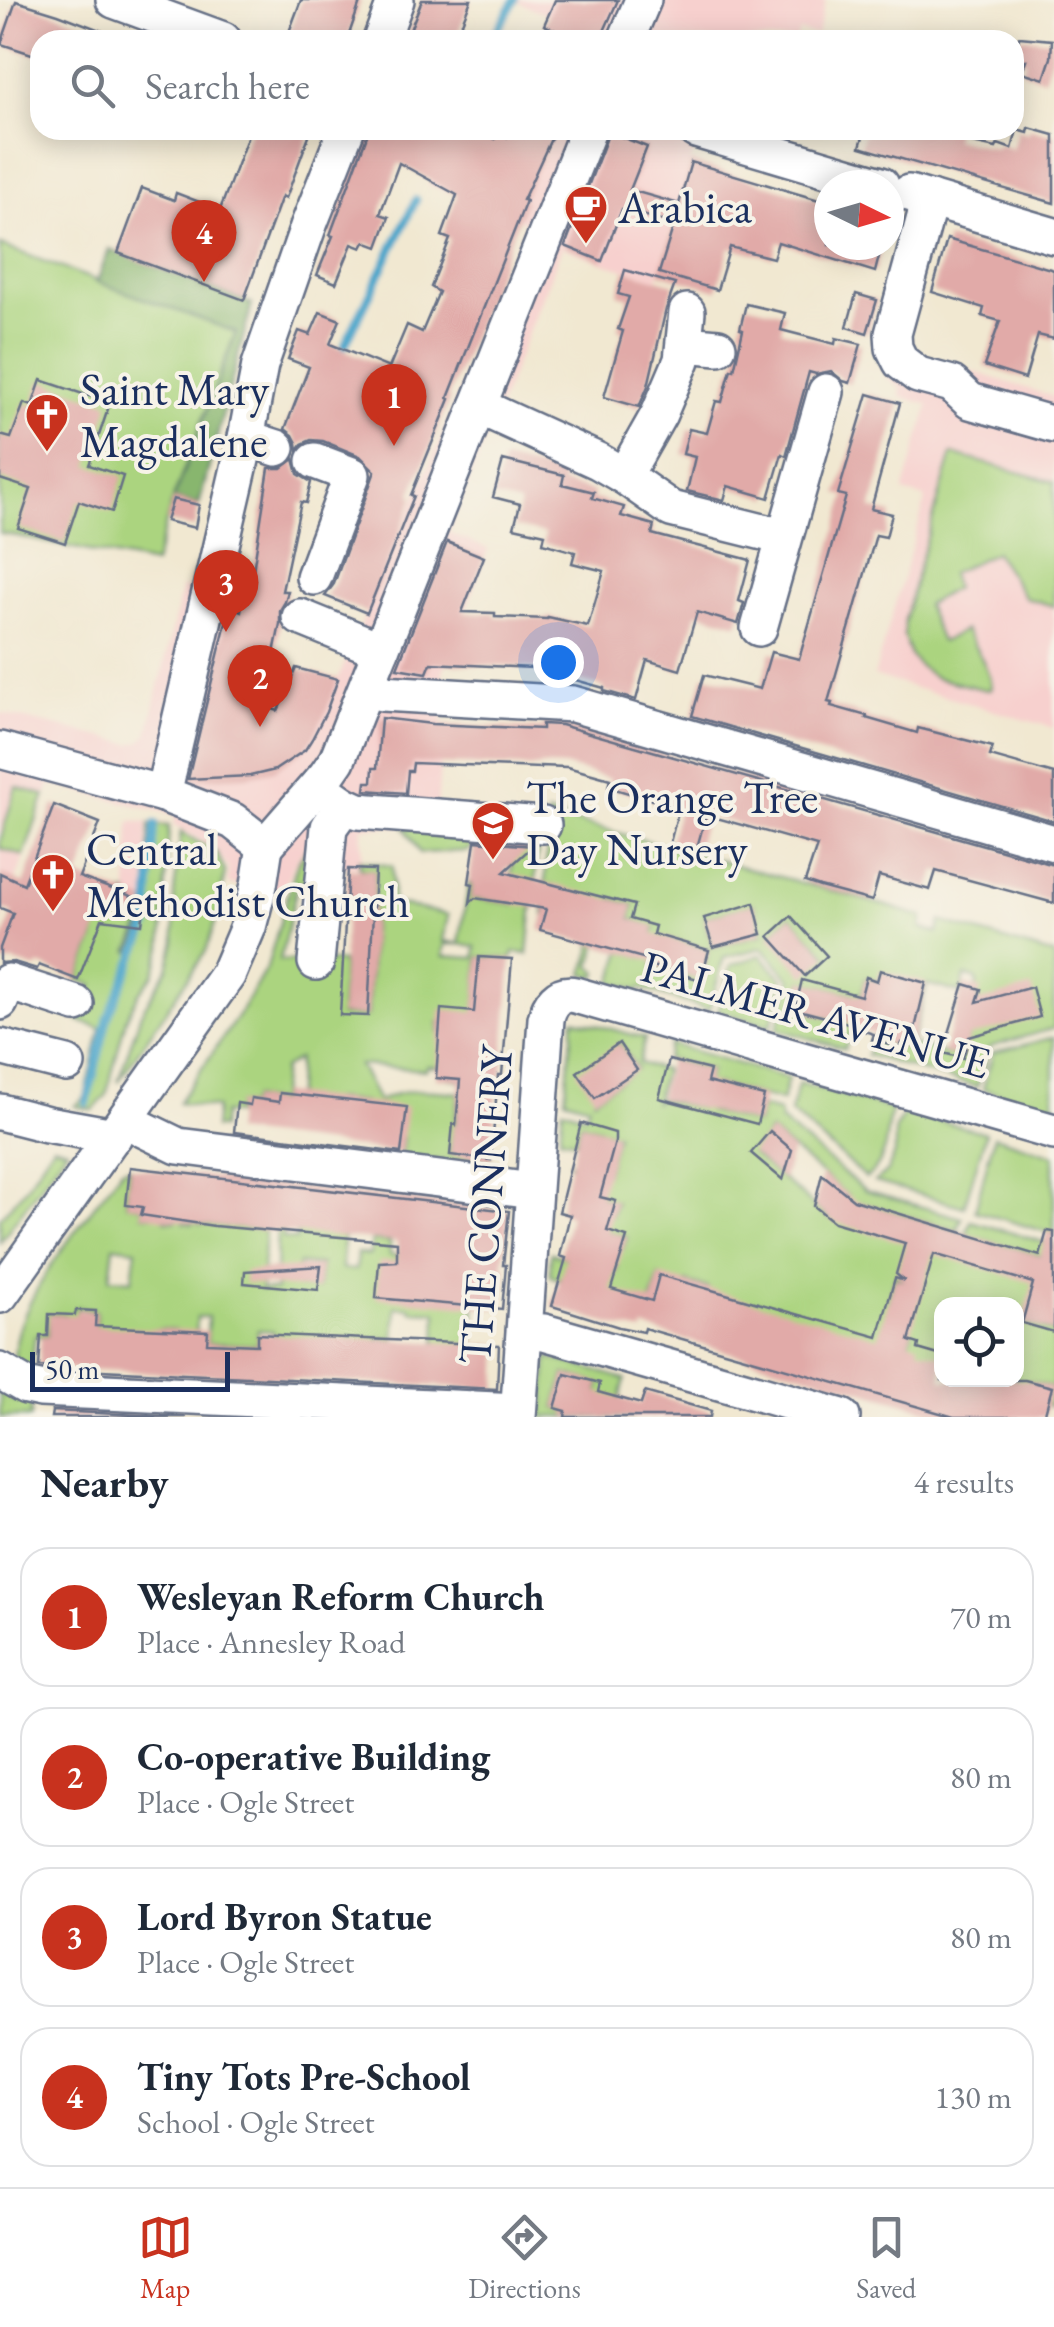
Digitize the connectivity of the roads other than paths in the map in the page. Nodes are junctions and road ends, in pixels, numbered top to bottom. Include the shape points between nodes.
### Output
1 (114, 0) edge
2 (396, 0) edge
3 (644, 0) edge
4 (196, 30) edge
5 (385, 30) edge
6 (630, 30) edge
7 (342, 140) edge
8 (584, 140) edge
9 (730, 140) edge
10 (831, 170) edge
11 (904, 192) edge
12 (930, 200) junction
13 (1054, 236) edge
14 (697, 335) dead end
15 (826, 392) dead end
16 (478, 406) junction
17 (1054, 426) edge
18 (315, 461) dead end
19 (624, 476) junction
20 (784, 537) junction
21 (314, 577) dead end
22 (300, 618) dead end
23 (758, 628) dead end
24 (381, 650) junction
25 (366, 690) junction
26 (0, 750) edge
27 (163, 794) junction
28 (331, 796) junction
29 (543, 825) dead end
30 (1054, 843) edge
31 (265, 846) junction
32 (316, 962) dead end
33 (0, 1002) edge
34 (554, 1002) joint
35 (76, 1004) dead end
36 (0, 1047) edge
37 (68, 1064) dead end
38 (0, 1112) edge
39 (121, 1127) junction
40 (1054, 1132) edge
41 (533, 1191) junction
42 (0, 1296) edge
43 (524, 1331) junction
44 (0, 1371) edge
45 (518, 1414) edge
46 (842, 1417) edge

1 - 4 street
2 - 5 street
3 - 6 street
7 - 27 street via 260,366 261,443
8 - 16 street
9 - 10 street
11 - 12 street
12 - 13 street
12 - 17 street via 893,334 901,362 918,375 952,384 970,401
14 - 19 street
15 - 20 street
16 - 19 street
16 - 24 street
18 - 21 street via 352,475
19 - 20 street via 671,509
20 - 23 street
22 - 24 street
24 - 25 street
25 - 28 street via 337,760
25 - 30 street via 573,704
26 - 27 street
27 - 31 street via 233,821
28 - 29 street via 368,812
28 - 31 street
28 - 32 street
31 - 39 street via 248,927 228,974
33 - 35 street via 8,982
34 - 40 street, PALMER AVENUE via 568,993
34 - 41 street, THE CONNERY via 546,1019
36 - 37 street
38 - 39 street via 46,1124
39 - 41 street via 141,1128 178,1146
39 - 42 street
41 - 43 street, THE CONNERY
43 - 45 street, THE CONNERY
43 - 46 street
44 - 45 street via 40,1389

